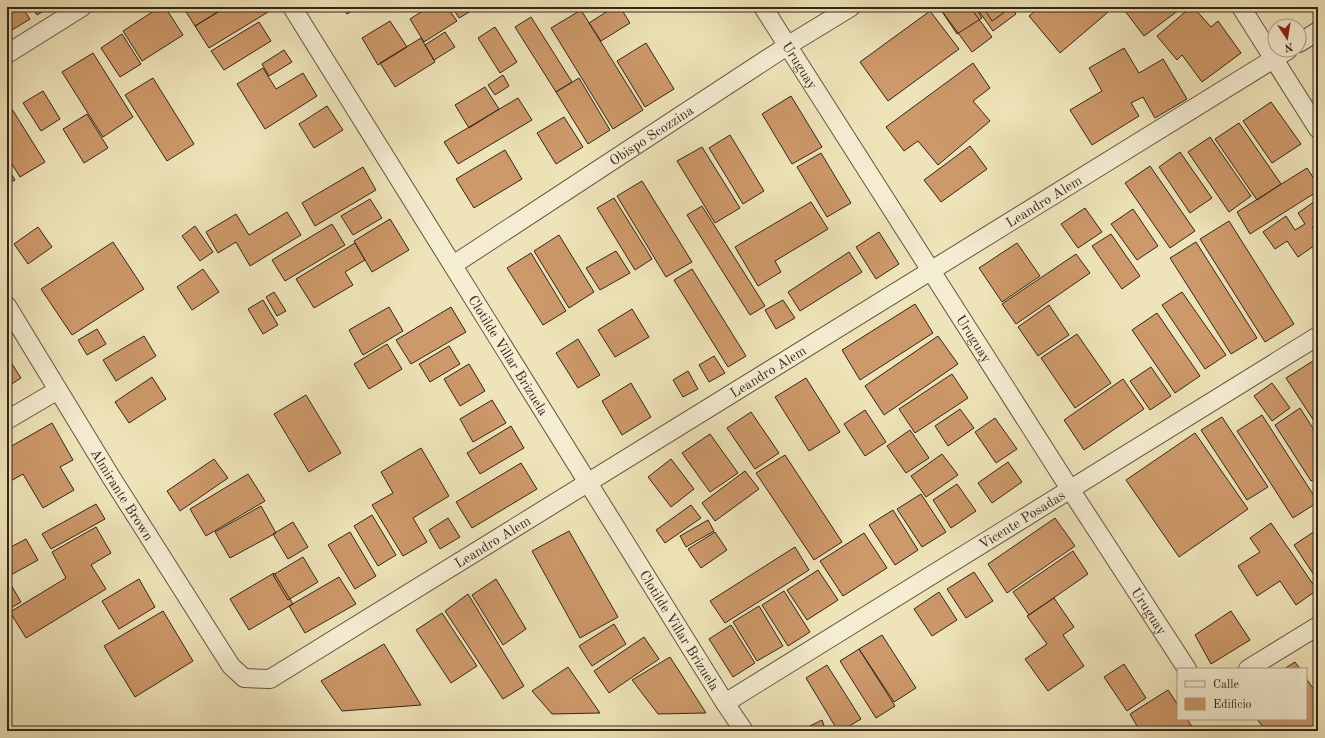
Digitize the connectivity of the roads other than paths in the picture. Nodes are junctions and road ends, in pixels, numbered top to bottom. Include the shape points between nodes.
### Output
1 (82, 7) edge
2 (292, 7) edge
3 (763, 7) edge
4 (851, 7) edge
5 (1241, 7) edge
6 (1318, 31) edge
7 (1267, 38) edge
8 (1307, 38) edge
9 (787, 46) junction
10 (7, 54) edge
11 (1275, 58) edge
12 (1283, 58) edge
13 (1318, 129) edge
14 (453, 265) junction
15 (931, 271) junction
16 (7, 306) edge
17 (1318, 336) edge
18 (58, 390) junction
19 (7, 420) edge
20 (588, 483) junction
21 (1070, 489) junction
22 (1318, 626) edge
23 (1186, 668) edge
24 (1250, 668) edge
25 (244, 678) joint
26 (725, 703) junction
27 (744, 731) edge

1 - 10 street
2 - 14 street, Clotilde Villar Brizuela
3 - 9 street, Uruguay
4 - 9 street, Obispo Scozzina
5 - 7 street
6 - 8 street
9 - 14 street, Obispo Scozzina
9 - 15 street, Uruguay
11 - 15 street, Leandro Alem
12 - 13 street
14 - 20 street, Clotilde Villar Brizuela
15 - 20 street, Leandro Alem
15 - 21 street, Uruguay
16 - 18 street, Almirante Brown
17 - 21 street, Vicente Posadas
18 - 19 street
18 - 25 street, Almirante Brown via 230,666
20 - 25 street, Leandro Alem via 270,679
20 - 26 street, Clotilde Villar Brizuela
21 - 23 street, Uruguay
21 - 26 street, Vicente Posadas
22 - 24 street
26 - 27 street, Clotilde Villar Brizuela

